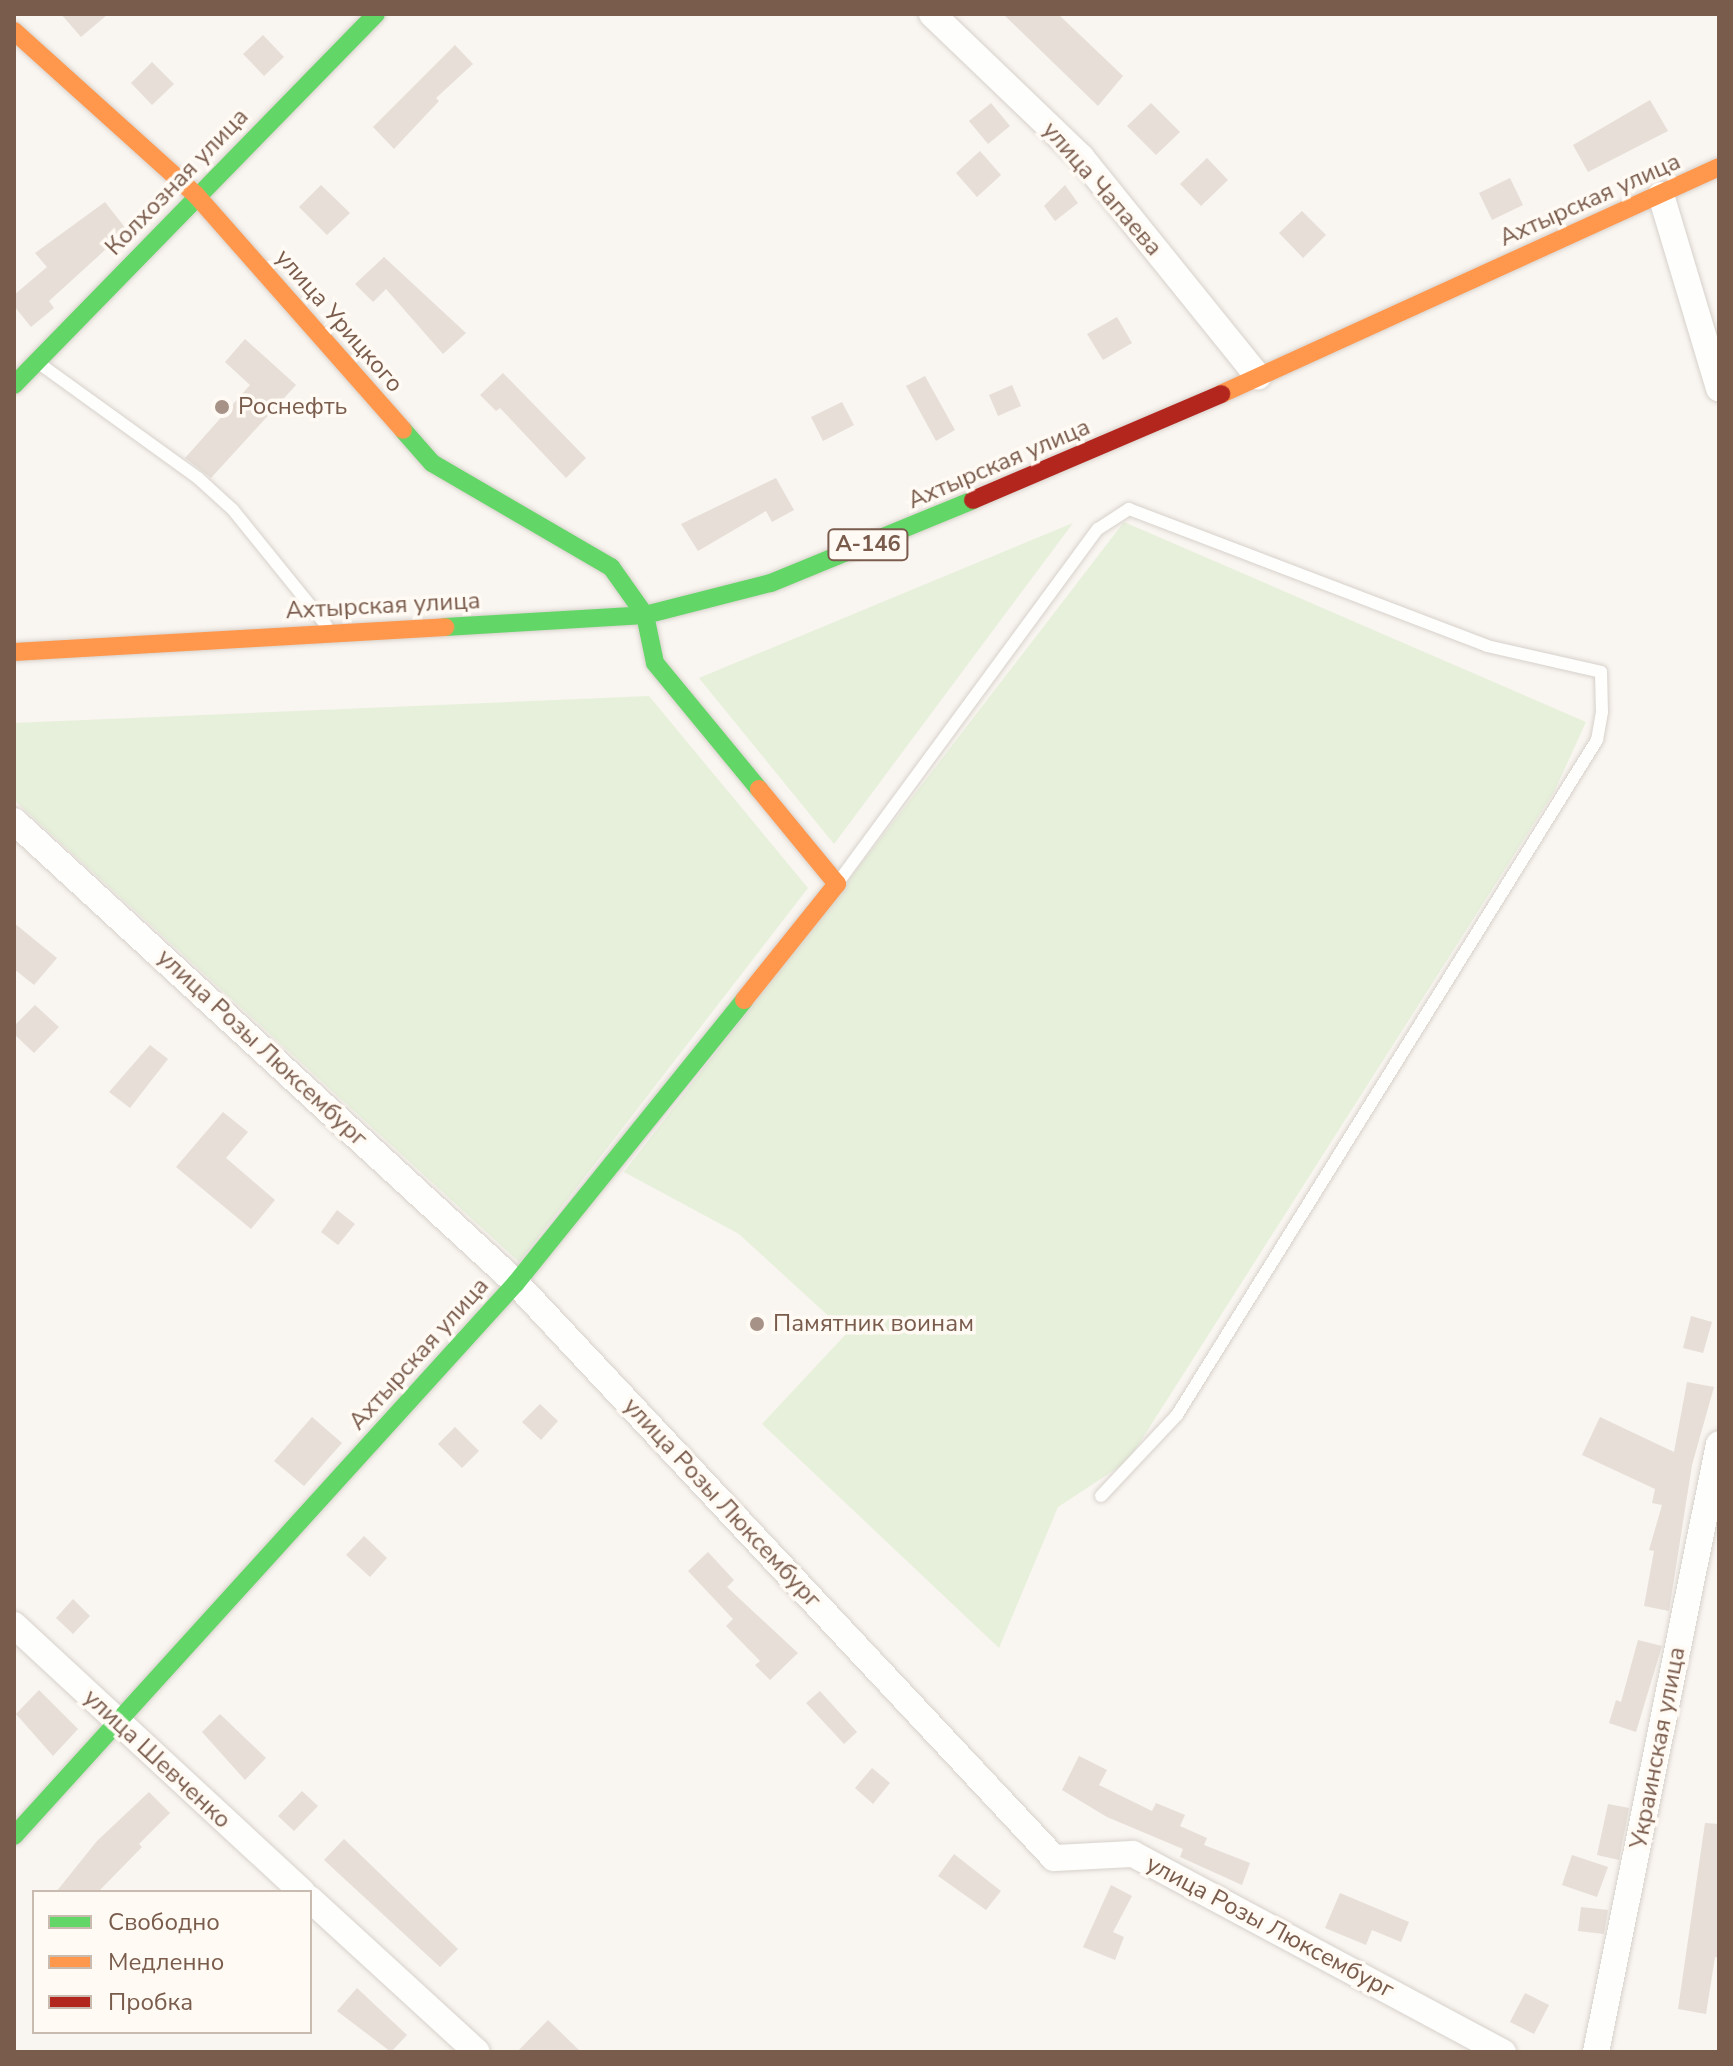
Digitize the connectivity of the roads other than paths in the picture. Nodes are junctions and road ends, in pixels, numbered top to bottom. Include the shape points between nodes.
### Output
1 (376, 14) edge
2 (932, 14) edge
3 (14, 31) edge
4 (1719, 167) edge
5 (196, 195) junction
6 (1661, 195) junction
7 (38, 363) junction
8 (1258, 376) junction
9 (14, 385) edge
10 (1719, 388) edge
11 (645, 615) junction
12 (336, 636) junction
13 (14, 652) edge
14 (14, 821) edge
15 (837, 884) junction
16 (516, 1283) junction
17 (1719, 1444) edge
18 (1101, 1496) dead end
19 (14, 1625) edge
20 (117, 1722) junction
21 (14, 1836) edge
22 (300, 1890) edge
23 (312, 1901) edge
24 (477, 2052) edge
25 (1503, 2052) edge
26 (1596, 2052) edge

1 - 5 main road, Колхозная улица
2 - 8 street, улица Чапаева via 1081,157
3 - 5 main road, улица Урицкого
4 - 6 main road, Ахтырская улица / А-146
5 - 7 main road, Колхозная улица
5 - 11 main road, улица Урицкого via 432,463 611,567
6 - 8 main road, Ахтырская улица / А-146
6 - 10 street
7 - 9 main road, Колхозная улица
7 - 12 lane via 198,478 233,510
8 - 11 main road, Ахтырская улица / А-146 via 800,572
11 - 12 main road, Ахтырская улица / А-146
11 - 15 main road via 655,663
12 - 13 main road, Ахтырская улица / А-146 via 264,635
14 - 16 street, улица Розы Люксембург
15 - 16 main road, Ахтырская улица
15 - 18 lane via 1098,529 1129,509 1487,646 1601,672 1597,740 1177,1415
16 - 20 main road, Ахтырская улица
16 - 25 street, улица Розы Люксембург via 1054,1858 1133,1854
17 - 26 street, Украинская улица
19 - 20 street, улица Шевченко
20 - 21 main road, Ахтырская улица
20 - 22 street, улица Шевченко
23 - 24 street

